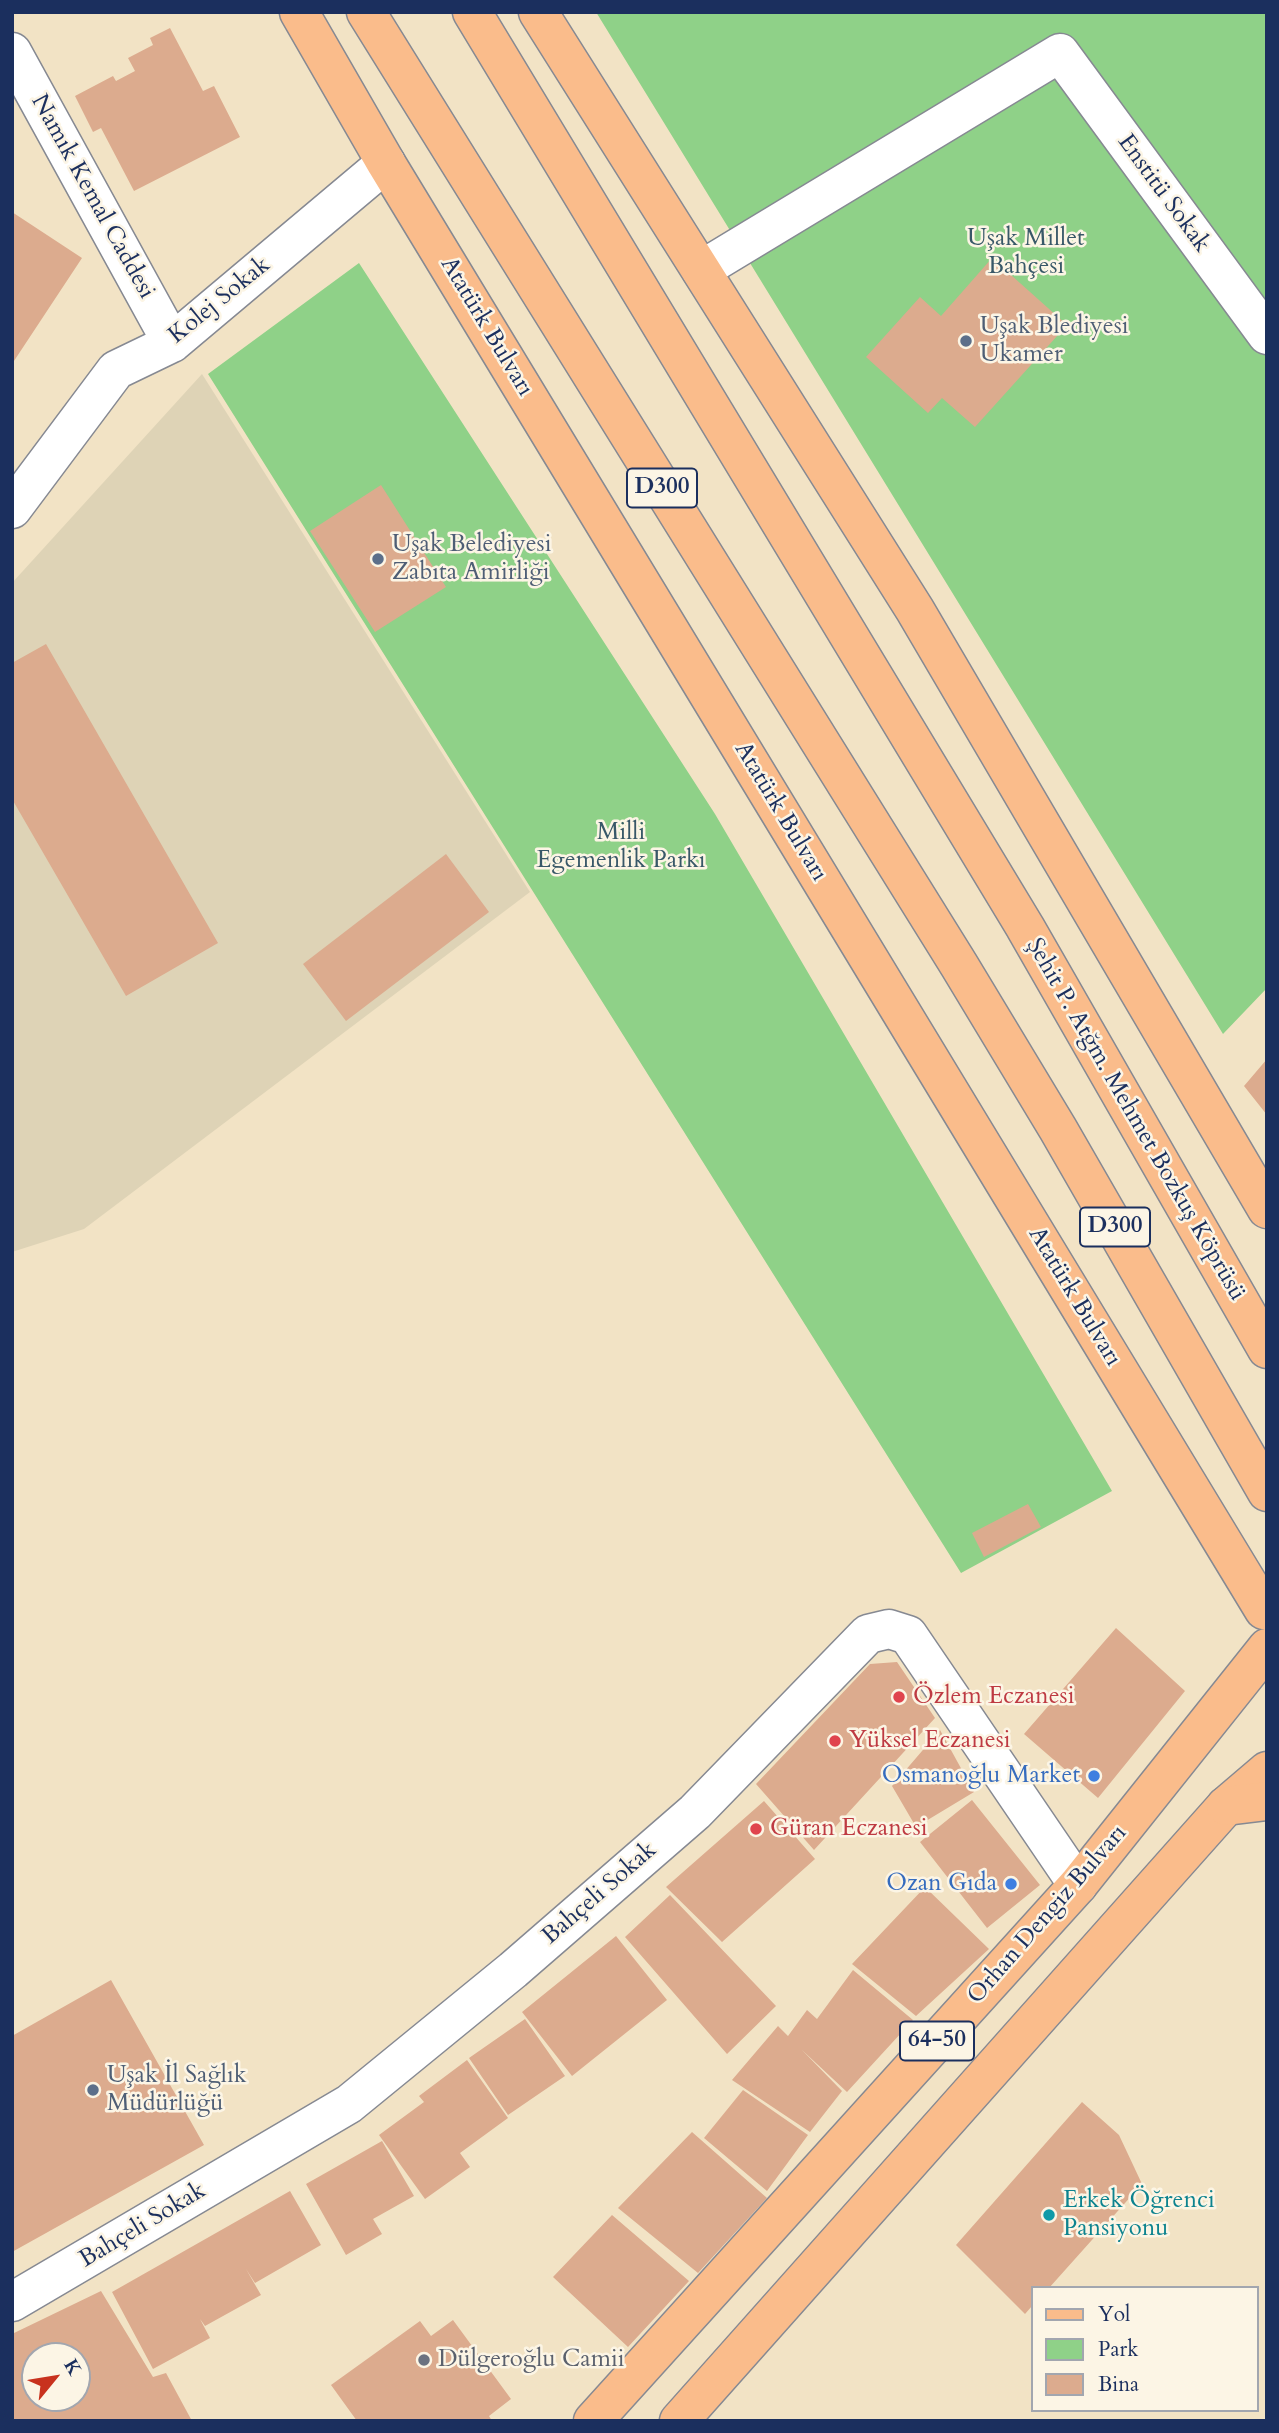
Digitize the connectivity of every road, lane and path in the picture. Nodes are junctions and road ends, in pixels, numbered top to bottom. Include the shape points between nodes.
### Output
1 (299, 12) edge
2 (366, 12) edge
3 (472, 12) edge
4 (538, 12) edge
5 (12, 52) edge
6 (386, 163) junction
7 (701, 270) junction
8 (1267, 335) edge
9 (172, 343) junction
10 (12, 509) edge
11 (1267, 1209) edge
12 (1267, 1349) edge
13 (1267, 1492) edge
14 (1267, 1567) edge
15 (1266, 1615) edge
16 (1267, 1648) edge
17 (1267, 1771) edge
18 (1267, 1801) edge
19 (1226, 1807) junction
20 (1078, 1885) junction
21 (12, 2302) edge
22 (593, 2421) edge
23 (679, 2421) edge

1 - 6 main road, Atatürk Bulvarı
2 - 13 main road, D300 via 959,964
3 - 12 main road, Şehit P. Atğm. Mehmet Bozkuş Köprüsü via 1025,927
4 - 7 main road
5 - 9 street, Namık Kemal Caddesi
6 - 9 street, Kolej Sokak
6 - 15 main road, Atatürk Bulvarı
7 - 8 street, Enstitü Sokak via 1060,53
7 - 11 main road via 915,610
9 - 10 street, Kolej Sokak via 116,370
14 - 15 main road via 1263,1585
16 - 20 main road, Orhan Dengiz Bulvarı / 64-50
17 - 19 main road, 64-50
18 - 19 main road
19 - 23 main road, 64-50
20 - 21 street, Bahçeli Sokak via 908,1634 889,1629 868,1633 695,1812 349,2104
20 - 22 main road, Orhan Dengiz Bulvarı / 64-50

